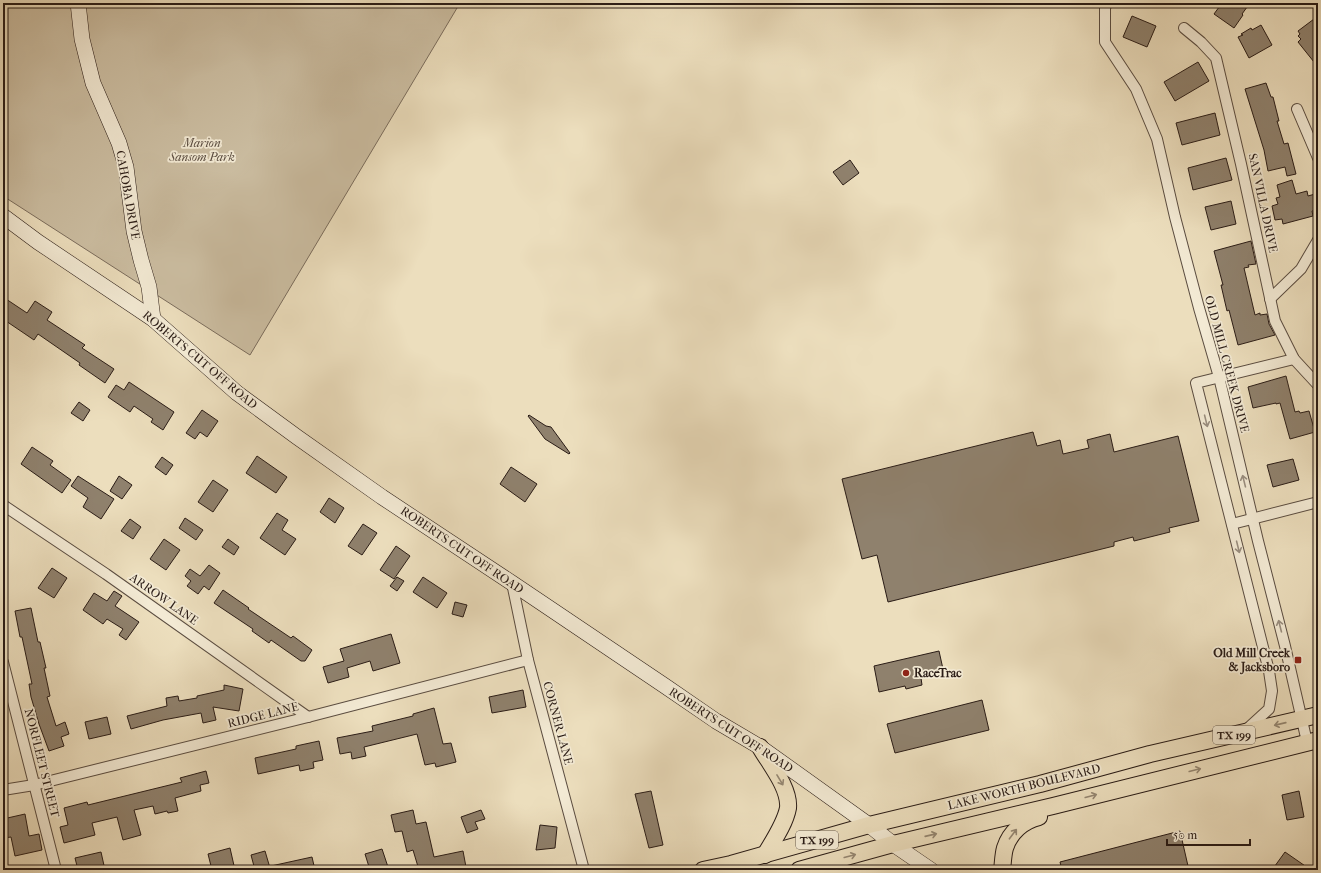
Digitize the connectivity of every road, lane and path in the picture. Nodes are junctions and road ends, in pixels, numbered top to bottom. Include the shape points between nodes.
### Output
1 (78, 3) edge
2 (1106, 3) edge
3 (1184, 28) dead end
4 (1297, 109) dead end
5 (1318, 158) edge
6 (3, 216) edge
7 (1318, 240) edge
8 (1270, 299) junction
9 (153, 319) junction
10 (1294, 358) junction
11 (1219, 377) junction
12 (1318, 385) edge
13 (1318, 502) edge
14 (3, 505) edge
15 (1254, 519) junction
16 (1232, 524) junction
17 (512, 583) junction
18 (528, 660) junction
19 (3, 662) edge
20 (1318, 715) edge
21 (308, 717) junction
22 (1301, 719) junction
23 (1244, 732) junction
24 (1312, 741) edge
25 (760, 747) junction
26 (34, 785) junction
27 (3, 790) edge
28 (1053, 806) junction
29 (869, 825) junction
30 (893, 844) junction
31 (765, 855) junction
32 (56, 870) edge
33 (584, 870) edge
34 (703, 870) edge
35 (799, 870) edge
36 (931, 870) edge
37 (1002, 870) edge

1 - 9 street, CAHOBA DRIVE via 82,39 93,83 119,143 126,167 134,231 150,287
2 - 11 street, OLD MILL CREEK DRIVE via 1105,42 1136,89 1157,139 1175,217
3 - 8 street, SAN VILLA DRIVE via 1216,58
4 - 5 street
6 - 9 street, ROBERTS CUT OFF ROAD
7 - 8 street via 1301,269
8 - 10 street, SAN VILLA DRIVE via 1275,321
9 - 17 street, ROBERTS CUT OFF ROAD via 256,407 382,497
10 - 11 street
10 - 12 street, SAN VILLA DRIVE
15 -> 11 street, OLD MILL CREEK DRIVE
11 -> 16 street via 1196,383
13 - 15 street
14 - 21 street, ARROW LANE via 106,574
15 - 16 street
22 -> 15 street, OLD MILL CREEK DRIVE
16 -> 23 street via 1272,691 1269,709
17 - 18 street, CORNER LANE
17 - 25 street, ROBERTS CUT OFF ROAD
18 - 21 street, RIDGE LANE
18 - 33 street, CORNER LANE
19 - 26 street, NORFLEET STREET
20 - 22 main road, LAKE WORTH BOULEVARD / TX 199
21 - 26 street, RIDGE LANE
22 -> 23 main road, LAKE WORTH BOULEVARD / TX 199
22 - 24 street, OLD MILL CREEK DRIVE
23 - 29 main road, LAKE WORTH BOULEVARD / TX 199
28 -> 24 main road, LAKE WORTH BOULEVARD / TX 199
25 - 29 street, ROBERTS CUT OFF ROAD
25 -> 31 main road via 788,798 784,822
26 - 27 street, RIDGE LANE
26 - 32 street, NORFLEET STREET
30 -> 28 main road, LAKE WORTH BOULEVARD / TX 199
37 -> 28 main road via 1005,848 1010,836 1019,826 1030,819 1043,816
29 - 30 street, ROBERTS CUT OFF ROAD
29 - 31 main road, LAKE WORTH BOULEVARD / TX 199
35 -> 30 main road, LAKE WORTH BOULEVARD / TX 199
30 - 36 street, ROBERTS CUT OFF ROAD
31 - 34 main road, LAKE WORTH BOULEVARD / TX 199

